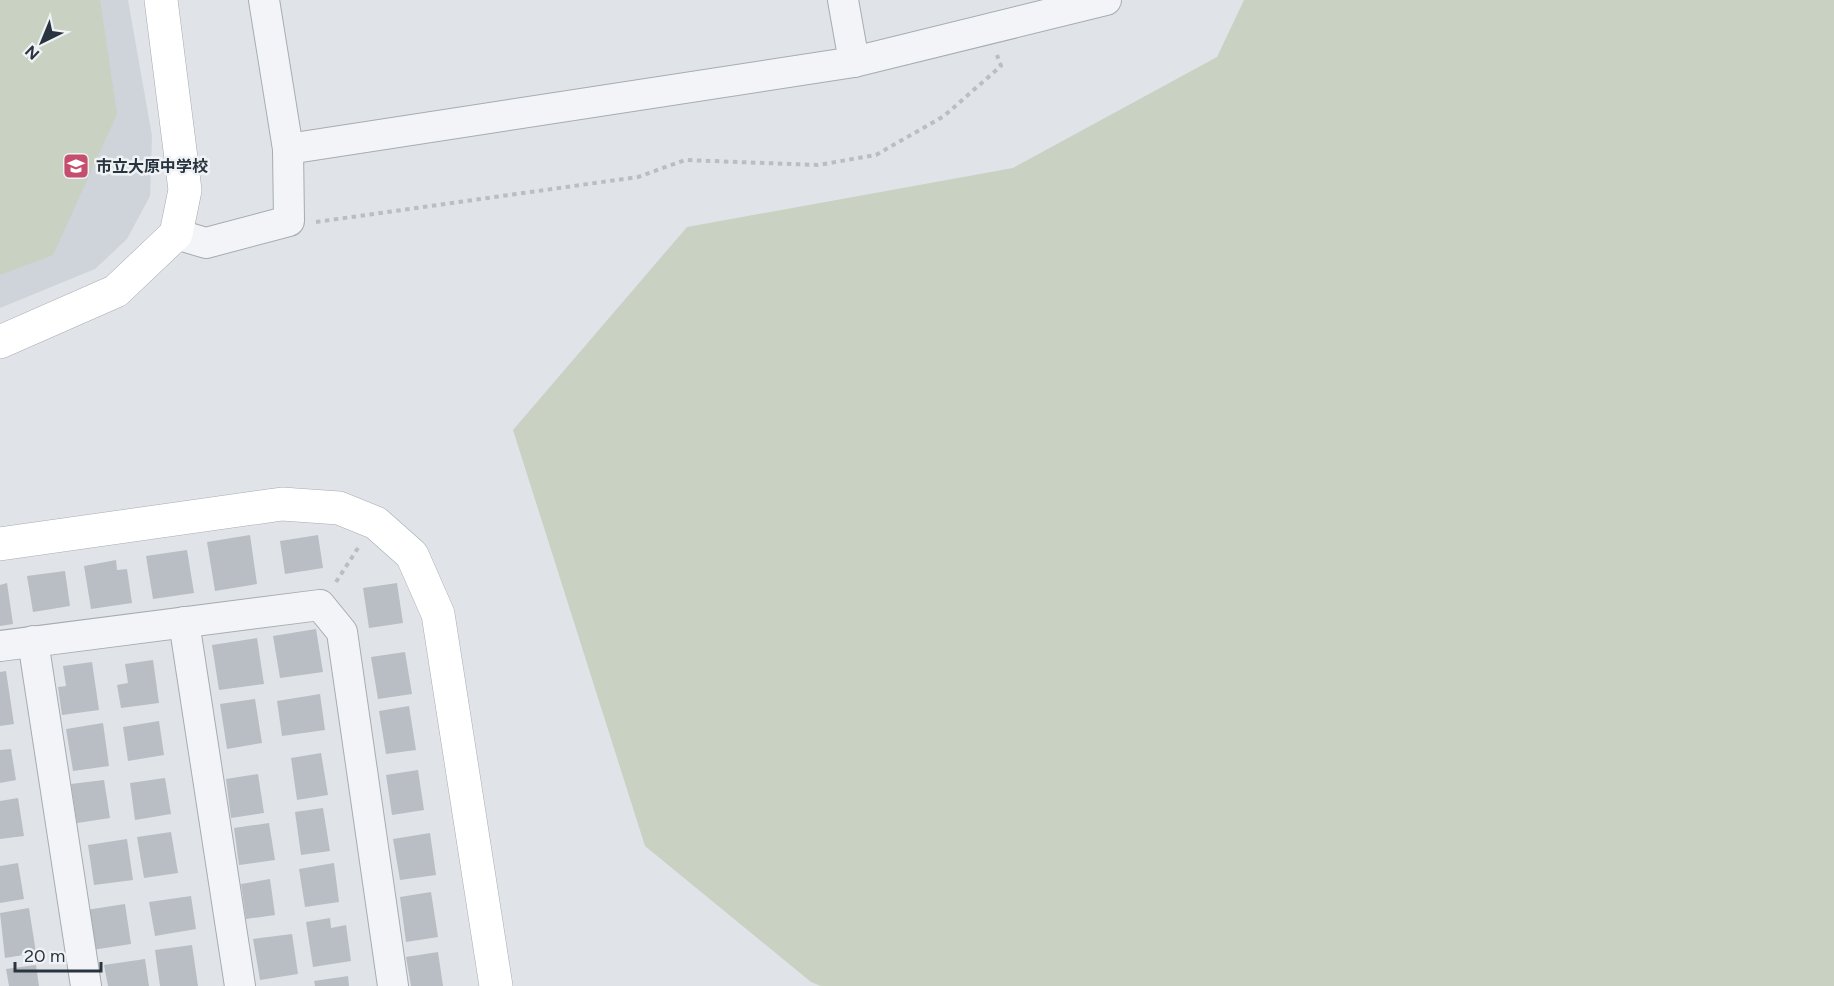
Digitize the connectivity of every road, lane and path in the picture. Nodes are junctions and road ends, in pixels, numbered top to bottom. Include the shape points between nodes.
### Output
1 (161, 0) edge
2 (264, 0) edge
3 (843, 0) edge
4 (1106, 0) edge
5 (987, 29) junction
6 (854, 62) junction
7 (288, 149) junction
8 (289, 220) junction
9 (176, 234) junction
10 (0, 342) edge
11 (376, 523) junction
12 (0, 544) edge
13 (320, 605) junction
14 (183, 621) junction
15 (33, 641) junction
16 (0, 646) edge
17 (86, 986) edge
18 (240, 986) edge
19 (393, 986) edge
20 (496, 986) edge

1 - 9 street via 185,190
2 - 7 street
3 - 6 street
4 - 5 street
5 - 6 street
5 - 8 path via 1002,66 944,116 876,155 818,165 685,160 638,177 311,223
6 - 7 street
7 - 8 street
8 - 9 street via 206,243
9 - 10 street via 116,291
11 - 12 street via 339,508 282,504
11 - 13 path
11 - 20 street via 412,555 438,614
13 - 14 street
13 - 19 street via 342,632
14 - 15 street
14 - 18 street
15 - 16 street
15 - 17 street

